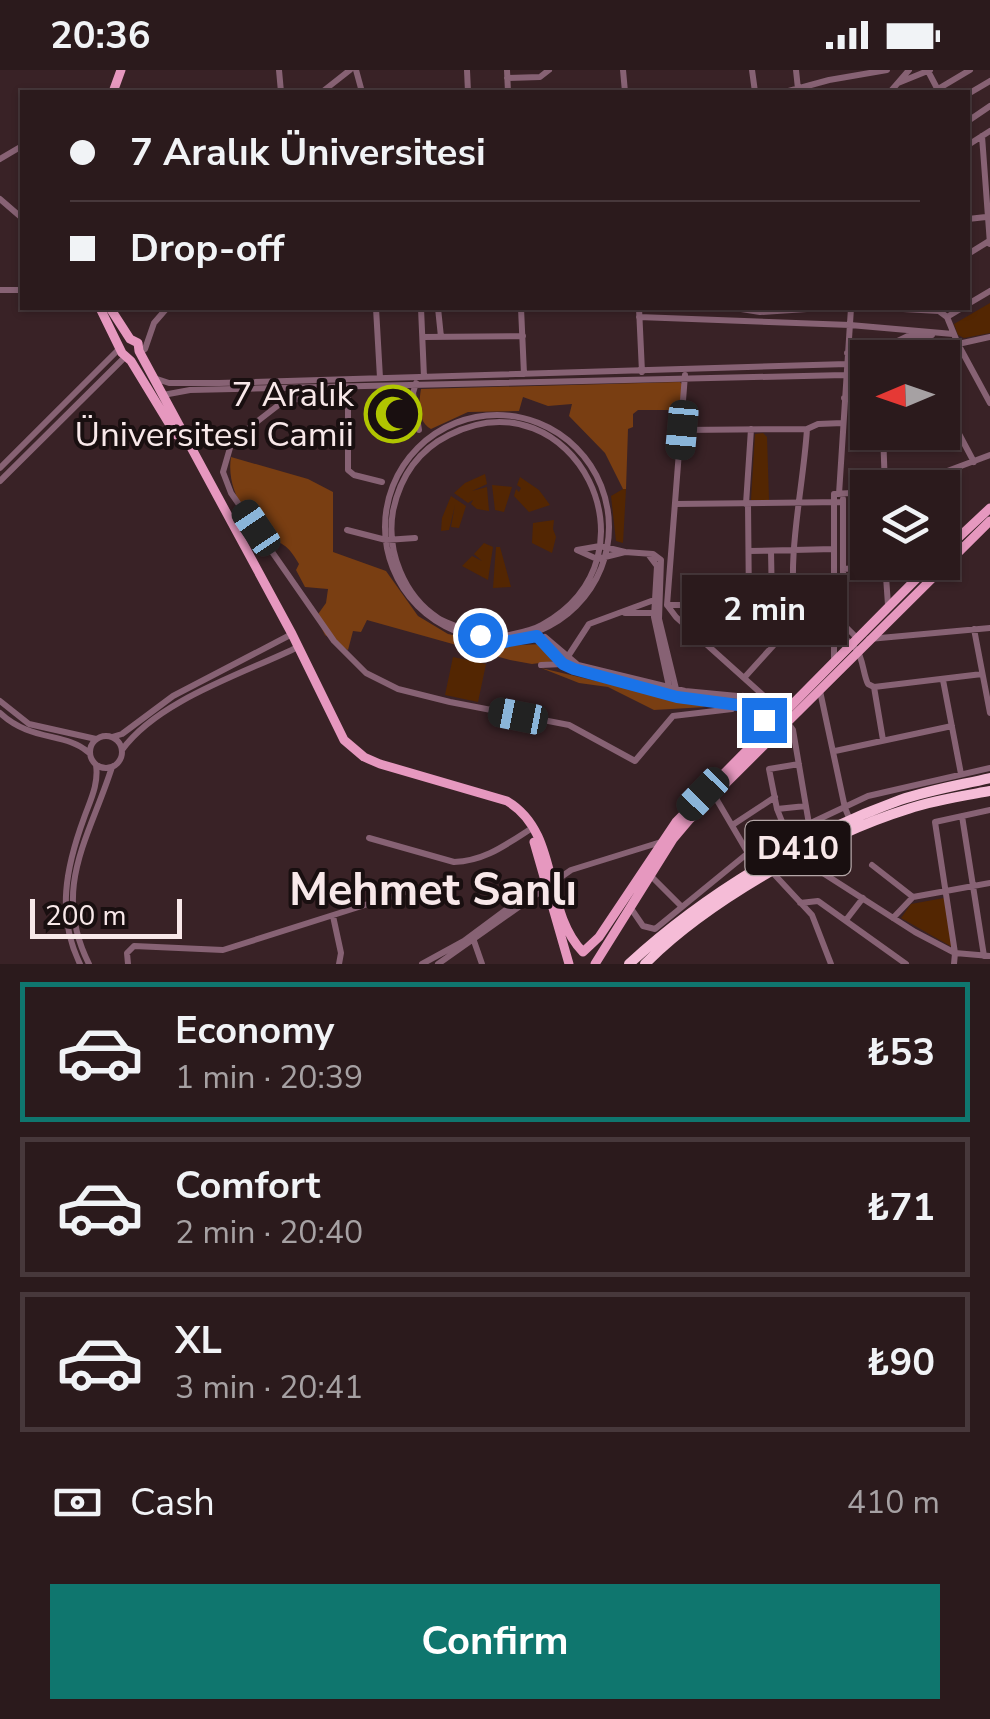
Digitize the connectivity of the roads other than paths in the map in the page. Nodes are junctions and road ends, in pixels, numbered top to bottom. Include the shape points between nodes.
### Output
1 (353, 70) edge
2 (549, 70) edge
3 (827, 70) edge
4 (886, 70) edge
5 (909, 70) edge
6 (929, 70) edge
7 (970, 70) edge
8 (507, 74) edge
9 (336, 80) junction
10 (830, 80) junction
11 (898, 83) junction
12 (324, 90) edge
13 (334, 90) edge
14 (800, 90) edge
15 (892, 90) edge
16 (940, 90) edge
17 (986, 134) edge
18 (0, 200) edge
19 (20, 216) edge
20 (986, 217) junction
21 (970, 219) edge
22 (990, 242) edge
23 (101, 310) edge
24 (111, 310) edge
25 (165, 310) edge
26 (376, 310) edge
27 (421, 310) edge
28 (438, 310) edge
29 (522, 310) edge
30 (851, 310) edge
31 (920, 310) edge
32 (639, 312) edge
33 (948, 313) edge
34 (850, 325) junction
35 (954, 334) junction
36 (523, 336) junction
37 (908, 336) junction
38 (423, 337) junction
39 (441, 337) junction
40 (990, 338) edge
41 (130, 339) junction
42 (901, 340) edge
43 (910, 340) edge
44 (956, 340) edge
45 (960, 344) edge
46 (960, 348) edge
47 (123, 352) junction
48 (139, 352) junction
49 (848, 353) joint
50 (846, 364) junction
51 (685, 373) junction
52 (524, 374) junction
53 (642, 375) junction
54 (846, 375) junction
55 (152, 377) junction
56 (424, 377) junction
57 (380, 378) junction
58 (415, 380) junction
59 (162, 396) junction
60 (844, 398) junction
61 (850, 398) edge
62 (990, 403) edge
63 (842, 423) junction
64 (808, 428) junction
65 (751, 429) junction
66 (419, 430) junction
67 (682, 430) junction
68 (445, 433) junction
69 (432, 436) junction
70 (960, 436) edge
71 (417, 447) junction
72 (990, 455) edge
73 (974, 462) junction
74 (0, 468) edge
75 (952, 470) edge
76 (399, 480) junction
77 (0, 481) edge
78 (382, 482) junction
79 (395, 492) junction
80 (850, 495) edge
81 (839, 497) junction
82 (800, 503) junction
83 (675, 504) junction
84 (747, 504) junction
85 (990, 508) edge
86 (990, 520) edge
87 (347, 530) dead end
88 (960, 537) edge
89 (415, 538) dead end
90 (389, 540) junction
91 (604, 547) junction
92 (834, 549) junction
93 (792, 550) junction
94 (749, 551) junction
95 (771, 551) junction
96 (625, 552) junction
97 (646, 554) junction
98 (601, 558) junction
99 (850, 568) edge
100 (843, 569) junction
101 (887, 580) edge
102 (910, 580) edge
103 (654, 600) junction
104 (795, 603) junction
105 (772, 604) junction
106 (667, 605) junction
107 (749, 605) junction
108 (888, 605) junction
109 (618, 613) junction
110 (654, 613) junction
111 (796, 618) junction
112 (835, 620) junction
113 (990, 628) edge
114 (974, 630) junction
115 (538, 631) junction
116 (290, 636) junction
117 (855, 639) junction
118 (871, 640) junction
119 (772, 647) junction
120 (296, 648) junction
121 (859, 652) junction
122 (834, 660) junction
123 (565, 662) junction
124 (541, 665) dead end
125 (982, 674) junction
126 (744, 678) junction
127 (943, 680) junction
128 (874, 687) junction
129 (820, 691) junction
130 (674, 692) junction
131 (741, 700) junction
132 (0, 701) edge
133 (0, 713) edge
134 (990, 713) edge
135 (782, 718) junction
136 (952, 726) junction
137 (767, 729) junction
138 (112, 737) junction
139 (96, 739) junction
140 (883, 740) junction
141 (122, 750) junction
142 (834, 752) junction
143 (90, 754) junction
144 (799, 764) junction
145 (96, 765) junction
146 (112, 767) junction
147 (990, 768) edge
148 (961, 774) junction
149 (990, 778) edge
150 (990, 791) edge
151 (714, 795) junction
152 (775, 798) junction
153 (806, 806) junction
154 (845, 808) junction
155 (777, 809) junction
156 (989, 810) edge
157 (962, 816) junction
158 (850, 820) junction
159 (990, 820) edge
160 (734, 824) junction
161 (808, 824) junction
162 (529, 830) junction
163 (787, 834) junction
164 (369, 838) dead end
165 (661, 842) junction
166 (748, 853) junction
167 (872, 865) dead end
168 (815, 868) dead end
169 (773, 873) junction
170 (650, 876) junction
171 (548, 882) junction
172 (990, 883) edge
173 (975, 886) junction
174 (410, 891) dead end
175 (946, 893) junction
176 (863, 898) junction
177 (912, 898) junction
178 (800, 903) junction
179 (630, 906) junction
180 (681, 906) junction
181 (333, 916) junction
182 (893, 918) junction
183 (846, 920) junction
184 (474, 941) junction
185 (583, 952) junction
186 (955, 953) junction
187 (987, 956) edge
188 (80, 964) edge
189 (89, 964) edge
190 (128, 964) edge
191 (338, 964) edge
192 (422, 964) edge
193 (438, 964) edge
194 (482, 964) edge
195 (569, 964) edge
196 (595, 964) edge
197 (630, 964) edge
198 (645, 964) edge
199 (831, 964) edge
200 (906, 964) edge
201 (954, 964) edge

1 - 9 street
2 - 8 street via 540,77
3 - 10 street
4 - 10 street
5 - 11 street
6 - 11 street
7 - 16 street
9 - 12 street
9 - 13 street
10 - 14 street
11 - 15 street
17 - 20 street
18 - 19 street
20 - 21 street
20 - 22 street
23 - 47 main road
24 - 41 main road
25 - 48 street
26 - 57 street
27 - 38 street
28 - 39 street
29 - 36 street
30 - 34 street
31 - 33 street
32 - 34 street
32 - 53 street
33 - 35 street
34 - 35 street
34 - 49 street
35 - 37 street
35 - 44 street
36 - 39 street
36 - 52 street
37 - 42 street
37 - 43 street
38 - 39 street
38 - 56 street
40 - 45 street
41 - 47 main road
41 - 48 main road
46 - 62 street
47 - 48 main road
47 - 74 street
47 - 77 street
47 - 116 main road
48 - 55 main road
49 - 50 street
50 - 51 street
50 - 54 street
51 - 53 street
51 - 54 street
51 - 67 street
52 - 53 street
52 - 56 street
53 - 58 street
54 - 60 street
55 - 57 street via 169,384
55 - 59 main road
56 - 58 street
57 - 58 street
58 - 59 street
58 - 66 street
59 - 116 main road
60 - 61 street
60 - 63 street
63 - 64 street
63 - 81 street
64 - 65 street
64 - 82 street
65 - 67 street
65 - 84 street
66 - 69 street
66 - 71 street
67 - 83 street
68 - 69 street
68 - 76 street
68 - 91 street via 472,418 508,416 570,441 601,483 609,518
69 - 71 street
70 - 73 street
71 - 76 street
72 - 73 street
73 - 75 street
76 - 78 street
76 - 79 street
78 - 79 street
78 - 131 street via 348,470 348,396 285,400 232,441 223,462 231,493 287,578 366,672 398,689 570,725 635,761 672,716 722,712
79 - 90 street via 386,519
80 - 81 street
81 - 82 street
81 - 92 street
81 - 100 street
82 - 84 street
82 - 93 street
83 - 84 street
83 - 106 street
84 - 94 street
85 - 88 main road
86 - 118 main road
87 - 90 street
89 - 90 street
90 - 115 street via 396,576 438,623 497,638
91 - 96 street
91 - 98 street
91 - 98 street via 578,550
92 - 93 street
92 - 112 street
93 - 95 street
93 - 104 street
94 - 95 street
94 - 107 street
95 - 105 street
96 - 97 street
96 - 98 street
97 - 103 street via 657,566
97 - 130 street via 661,560 659,618
98 - 115 street via 579,604
99 - 100 street
100 - 117 street via 844,625
101 - 108 street
102 - 108 main road
103 - 109 street
103 - 110 street
104 - 105 street
104 - 111 street
105 - 107 street
106 - 107 street
106 - 126 street
107 - 119 street via 751,628
108 - 117 main road
109 - 110 street
109 - 123 street via 585,626
110 - 130 street
111 - 112 street
111 - 119 street
112 - 117 street via 837,630
112 - 122 street
113 - 114 street
114 - 118 street
114 - 125 street
115 - 123 street
116 - 120 main road
116 - 138 street via 173,696
117 - 118 street
117 - 121 street
117 - 122 main road
118 - 121 main road
119 - 126 street
120 - 141 street via 192,696
120 - 162 main road via 347,752 378,770 504,807
120 - 171 main road via 351,748 380,764 522,810 534,824
121 - 128 street
121 - 129 main road
122 - 135 main road
123 - 124 street
123 - 130 street
125 - 127 street
125 - 134 street
126 - 135 street
127 - 128 street
127 - 136 street
128 - 140 street
129 - 135 main road
129 - 142 street
130 - 131 street
131 - 135 street
131 - 137 street
132 - 139 street via 34,726
133 - 143 street via 20,729
135 - 137 main road
135 - 144 street via 793,730
135 - 151 main road
136 - 140 street
136 - 148 street
137 - 165 main road
138 - 139 street
138 - 141 street
139 - 143 street
140 - 142 street
141 - 146 street
142 - 154 street
143 - 145 street
144 - 152 street via 769,769
144 - 153 street
145 - 146 street
145 - 188 street via 71,852 64,906
146 - 189 street via 71,892 76,936
147 - 148 street
148 - 154 street via 868,796
149 - 158 highway, D410 via 911,796
150 - 169 highway, D410 via 878,819
151 - 160 street
151 - 170 main road
152 - 155 street
152 - 160 street
153 - 155 street
153 - 161 street
154 - 158 street
154 - 161 street
155 - 163 street
156 - 157 street
156 - 159 street
157 - 173 street
157 - 175 street via 935,822
158 - 197 highway, D410 via 744,877 680,919
160 - 166 street
161 - 163 street
162 - 164 street via 468,862
162 - 171 main road
163 - 166 street
165 - 171 street
165 - 185 main road
166 - 180 street
167 - 177 street
168 - 176 street
169 - 178 street
169 - 198 highway, D410 via 710,910
170 - 179 main road
170 - 180 street
171 - 184 street
171 - 185 main road
171 - 192 street
171 - 195 main road
172 - 173 street
173 - 175 street
173 - 187 street
174 - 181 street
175 - 177 street
175 - 186 street
176 - 182 street
176 - 183 street
177 - 182 street
178 - 183 street via 818,901
178 - 199 street
179 - 180 street via 649,930
179 - 196 main road
181 - 190 street via 223,950 134,946
181 - 191 street
182 - 186 street
183 - 200 street
184 - 193 street
184 - 194 street
185 - 195 main road
185 - 196 main road
186 - 187 street
186 - 201 street

